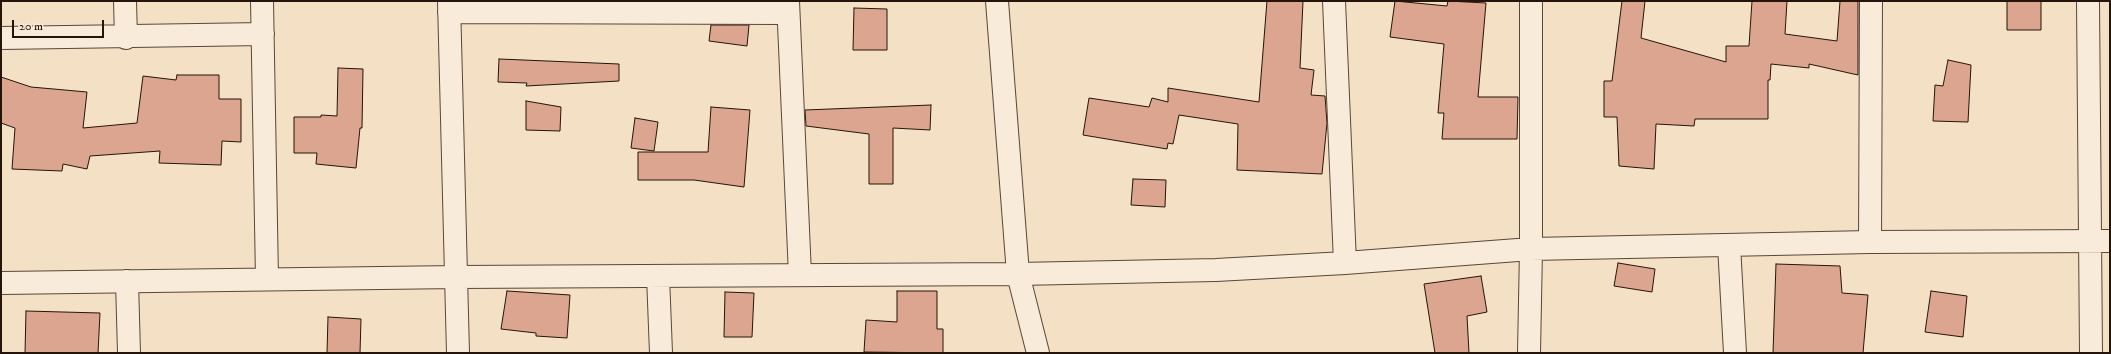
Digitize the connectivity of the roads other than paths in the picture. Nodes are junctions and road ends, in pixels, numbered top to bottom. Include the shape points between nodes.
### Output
1 (126, 1) edge
2 (262, 1) edge
3 (997, 1) edge
4 (1334, 1) edge
5 (1531, 1) edge
6 (1871, 1) edge
7 (2088, 1) edge
8 (449, 6) edge
9 (665, 6) edge
10 (788, 7) edge
11 (263, 34) junction
12 (1, 38) edge
13 (126, 38) junction
14 (2100, 241) edge
15 (1870, 242) junction
16 (1729, 245) junction
17 (1531, 249) junction
18 (1345, 263) junction
19 (1018, 274) junction
20 (800, 275) junction
21 (457, 276) junction
22 (658, 276) junction
23 (267, 279) junction
24 (128, 281) junction
25 (1, 283) edge
26 (129, 353) edge
27 (458, 353) edge
28 (661, 353) edge
29 (1038, 353) edge
30 (1529, 353) edge
31 (1735, 353) edge
32 (2091, 353) edge

1 - 13 street
2 - 11 street
3 - 19 street
4 - 18 street
5 - 17 street
6 - 15 street
7 - 14 street
8 - 9 street
8 - 21 street
9 - 10 street
10 - 20 street
11 - 13 street
11 - 23 street
12 - 13 street
14 - 15 street
14 - 32 street
15 - 16 street
16 - 17 street
16 - 31 street
17 - 18 street
17 - 30 street
18 - 19 street via 1216,270
19 - 20 street
19 - 29 street
20 - 22 street
21 - 22 street
21 - 23 street
21 - 27 street
22 - 28 street
23 - 24 street
24 - 25 street
24 - 26 street

